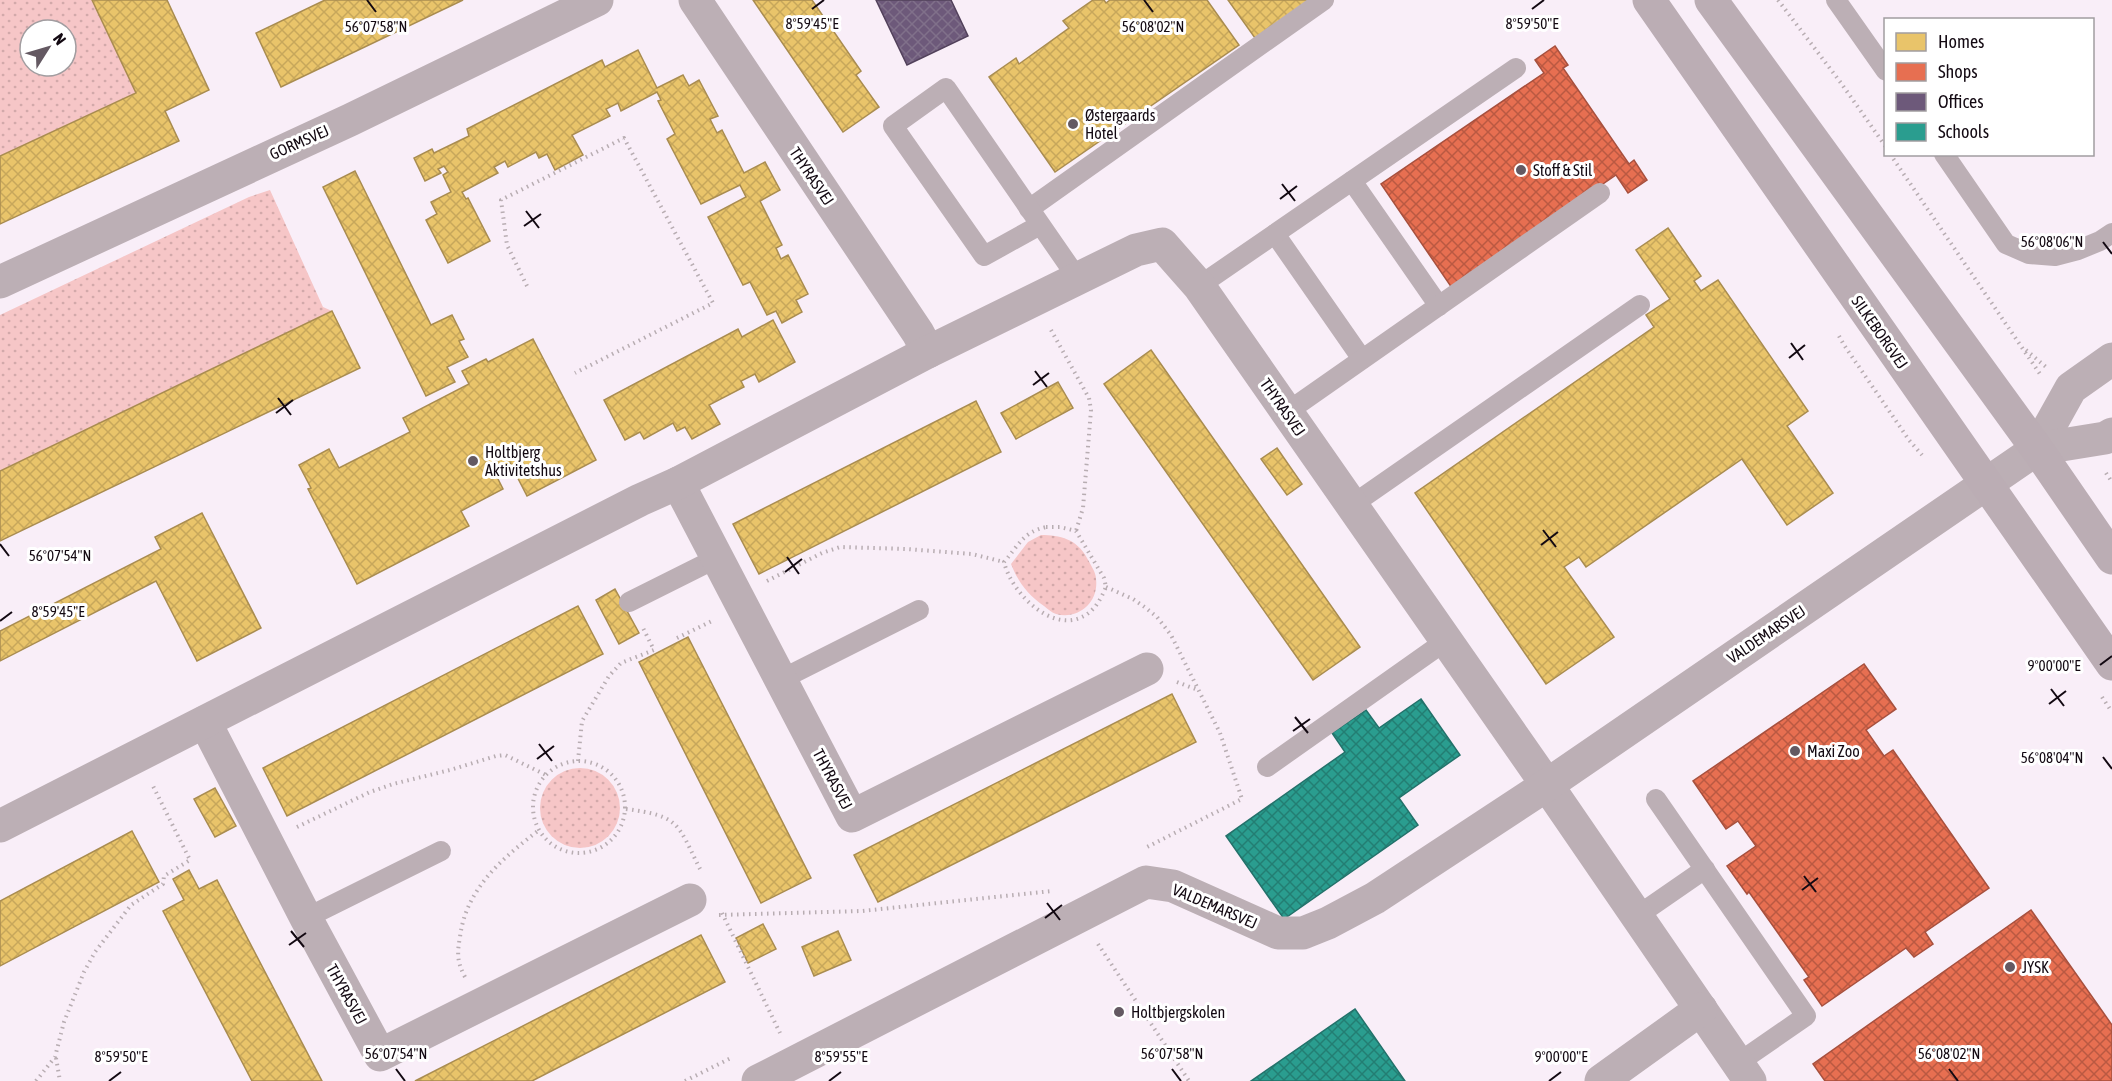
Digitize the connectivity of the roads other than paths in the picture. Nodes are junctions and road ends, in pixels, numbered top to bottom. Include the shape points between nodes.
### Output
1 (597, 0) edge
2 (694, 0) edge
3 (1324, 0) edge
4 (1649, 0) edge
5 (1711, 0) edge
6 (1836, 0) edge
7 (1516, 68) dead end
8 (1884, 68) edge
9 (1945, 156) edge
10 (1352, 181) junction
11 (1600, 193) dead end
12 (1035, 217) junction
13 (2112, 233) edge
14 (1275, 234) junction
15 (1078, 279) junction
16 (0, 282) edge
17 (1199, 286) junction
18 (1640, 305) dead end
19 (1438, 306) junction
20 (928, 352) junction
21 (1362, 359) junction
22 (2112, 359) edge
23 (1287, 411) junction
24 (2112, 434) edge
25 (2037, 449) junction
26 (678, 483) junction
27 (1986, 485) junction
28 (1352, 505) junction
29 (717, 558) junction
30 (2112, 558) edge
31 (629, 602) dead end
32 (919, 610) dead end
33 (1447, 640) junction
34 (2112, 664) edge
35 (1147, 669) dead end
36 (780, 680) junction
37 (205, 722) junction
38 (1267, 766) dead end
39 (1547, 785) junction
40 (1656, 799) dead end
41 (0, 825) edge
42 (441, 851) dead end
43 (1705, 869) junction
44 (701, 908) road end
45 (1637, 916) junction
46 (306, 918) junction
47 (1701, 1010) junction
48 (808, 1068) edge
49 (1744, 1072) edge
50 (758, 1081) edge
51 (1601, 1081) edge

1 - 16 street, GORMSVEJ via 350,120
2 - 20 street, THYRASVEJ
3 - 12 lane
4 - 27 main road, SILKEBORGVEJ
5 - 25 main road
6 - 8 lane
7 - 10 lane
9 - 13 lane via 2006,244 2029,254 2055,256 2078,250
10 - 14 lane
10 - 19 lane
11 - 19 lane
12 - 12 lane via 946,88 893,126 984,256
12 - 15 lane
14 - 17 lane
14 - 21 lane
15 - 17 street, THYRASVEJ via 1136,250 1162,244
15 - 20 street, THYRASVEJ
17 - 23 street, THYRASVEJ
18 - 28 lane
19 - 21 lane
20 - 26 street, THYRASVEJ
21 - 23 lane
22 - 25 street via 2070,388
23 - 28 street, THYRASVEJ
24 - 25 street
25 - 27 street, VALDEMARSVEJ
25 - 30 main road
26 - 29 street, THYRASVEJ
26 - 37 street, THYRASVEJ
27 - 34 main road, SILKEBORGVEJ
27 - 39 street, VALDEMARSVEJ
28 - 33 street, THYRASVEJ
29 - 31 lane
29 - 36 street, THYRASVEJ
32 - 36 lane
33 - 38 lane
33 - 39 street, THYRASVEJ
35 - 36 street, THYRASVEJ via 852,816
37 - 41 street, THYRASVEJ
37 - 46 street, THYRASVEJ
39 - 45 street
39 - 48 street, VALDEMARSVEJ via 1375,898 1303,933 1278,933 1173,886 1146,882 1071,903
40 - 43 lane
42 - 46 lane
43 - 45 lane
43 - 49 lane via 1806,1016
44 - 46 street, THYRASVEJ via 380,1055
45 - 47 street
47 - 49 street
47 - 51 street
48 - 50 street, VALDEMARSVEJ

